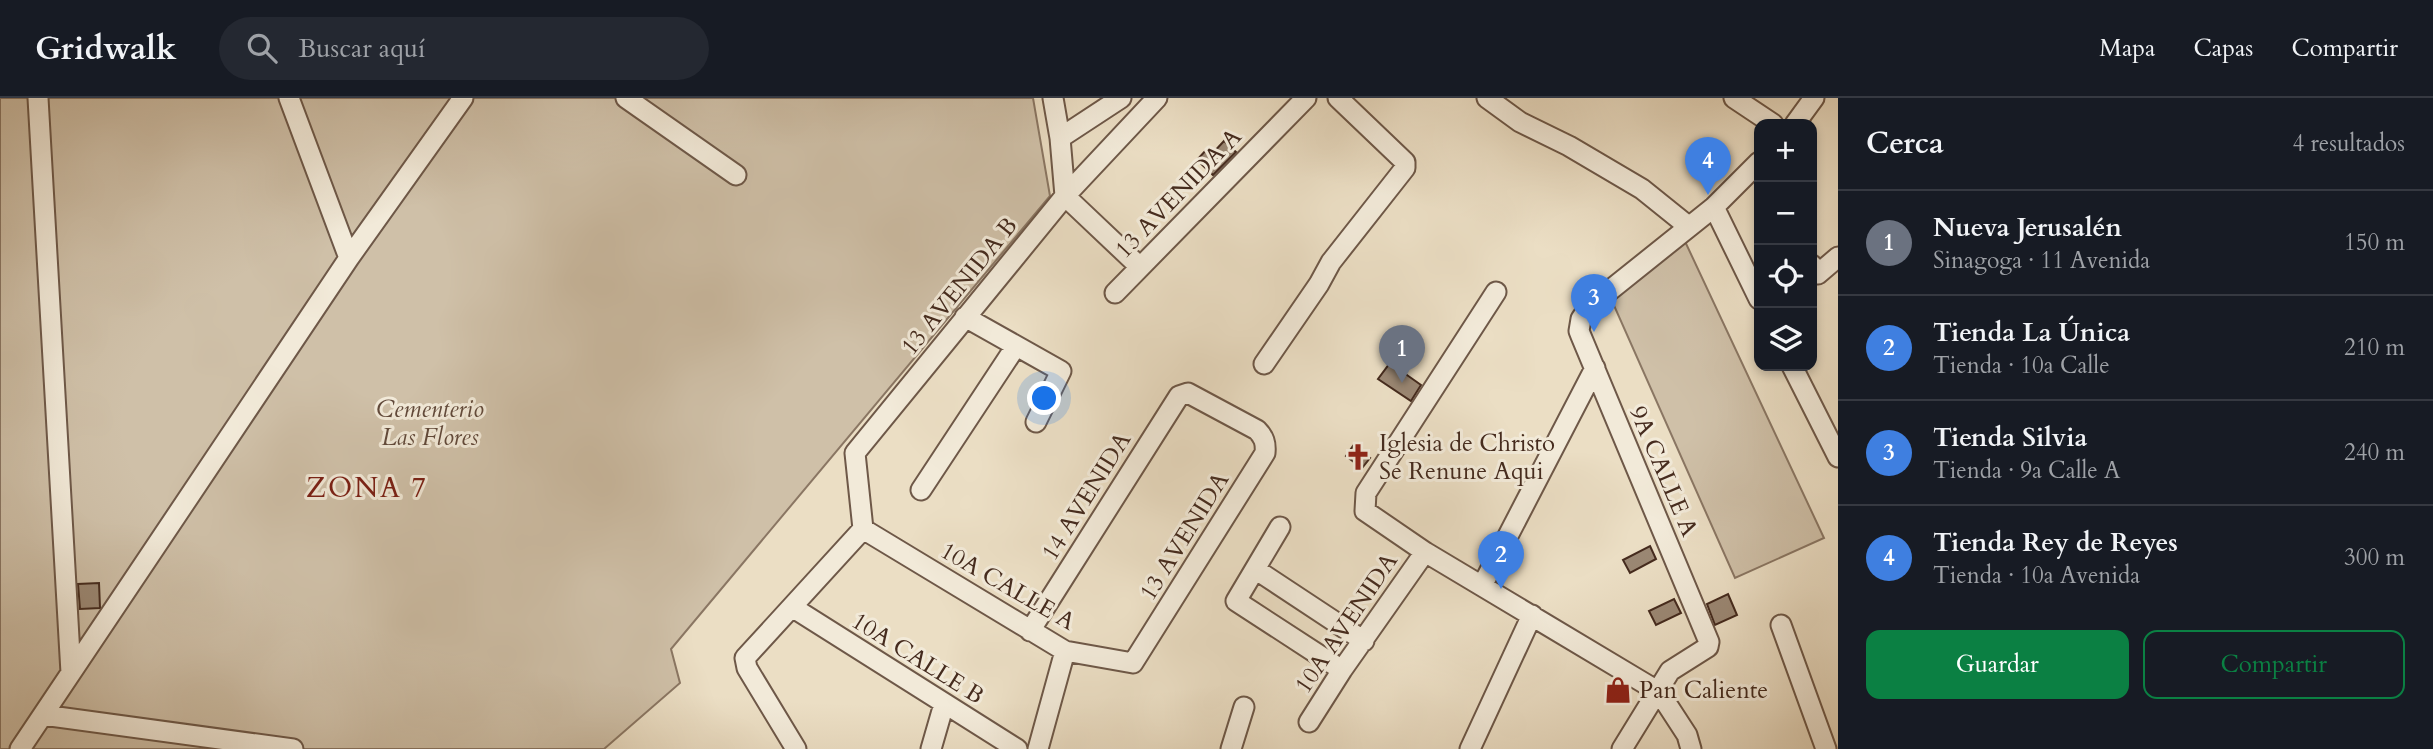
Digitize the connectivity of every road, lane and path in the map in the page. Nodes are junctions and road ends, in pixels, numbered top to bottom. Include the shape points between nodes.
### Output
1 (38, 98) edge
2 (289, 98) edge
3 (463, 98) edge
4 (626, 98) edge
5 (1053, 98) edge
6 (1121, 98) edge
7 (1157, 98) edge
8 (1306, 98) edge
9 (1338, 98) edge
10 (1487, 98) edge
11 (1734, 98) edge
12 (1814, 98) edge
13 (1766, 119) edge
14 (1799, 119) edge
15 (1060, 138) junction
16 (736, 175) dead end
17 (1754, 176) edge
18 (1065, 196) junction
19 (1714, 207) junction
20 (1688, 226) junction
21 (1838, 257) edge
22 (349, 258) junction
23 (1140, 267) junction
24 (1817, 269) edge
25 (1754, 289) edge
26 (1496, 292) dead end
27 (1115, 293) dead end
28 (965, 317) junction
29 (1016, 346) junction
30 (1264, 364) dead end
31 (1595, 368) junction
32 (1795, 371) edge
33 (1188, 393) joint
34 (1036, 422) dead end
35 (1838, 457) edge
36 (921, 491) dead end
37 (1280, 527) dead end
38 (863, 529) junction
39 (1425, 552) junction
40 (1255, 569) junction
41 (1483, 584) junction
42 (792, 607) junction
43 (1532, 615) junction
44 (1780, 625) dead end
45 (1030, 631) junction
46 (1364, 641) junction
47 (1065, 651) junction
48 (1136, 662) joint
49 (1342, 670) junction
50 (71, 673) junction
51 (1659, 692) junction
52 (944, 704) junction
53 (1244, 707) dead end
54 (43, 716) junction
55 (1309, 722) dead end
56 (20, 749) edge
57 (293, 749) edge
58 (796, 749) edge
59 (931, 749) edge
60 (1017, 749) edge
61 (1038, 749) edge
62 (1231, 749) edge
63 (1470, 749) edge
64 (1622, 749) edge
65 (1691, 749) edge
66 (1826, 749) edge

1 - 50 street
2 - 22 street
3 - 22 street
4 - 16 street
5 - 15 street
6 - 15 street
7 - 18 street, 13 AVENIDA B
8 - 23 street, 13 AVENIDA A
9 - 30 street via 1405,162 1404,171 1331,262
10 - 20 street via 1520,122 1642,188
11 - 13 street
12 - 14 street
15 - 18 street
17 - 19 street
18 - 23 street
18 - 28 street, 13 AVENIDA B
19 - 20 street
19 - 25 street
20 - 31 street, 9A CALLE A via 1581,318 1580,331
21 - 24 street
22 - 50 street
23 - 27 street, 13 AVENIDA A
26 - 39 street via 1366,493 1365,511
28 - 29 street
28 - 38 street, 13 AVENIDA B via 854,455
29 - 34 street via 1061,371
29 - 36 street
31 - 41 street
31 - 51 street, 9A CALLE A via 1709,642 1670,671
32 - 35 street
33 - 45 street, 14 AVENIDA via 1179,396
33 - 48 street, 13 AVENIDA via 1257,430 1265,440 1265,453
37 - 40 street
38 - 42 street
38 - 45 street, 10A CALLE A
39 - 41 street
39 - 46 street, 10A AVENIDA
40 - 46 street
40 - 49 street via 1236,600
41 - 43 street
42 - 52 street, 10A CALLE B
42 - 58 street via 746,655 745,664
43 - 51 street
43 - 63 street
44 - 66 street
45 - 47 street, 10A CALLE A
46 - 49 street, 10A AVENIDA
47 - 48 street, 10A CALLE A
47 - 61 street
49 - 55 street, 10A AVENIDA
50 - 54 street
51 - 64 street
51 - 65 street
52 - 59 street
52 - 60 street, 10A CALLE B
53 - 62 street
54 - 56 street
54 - 57 street

